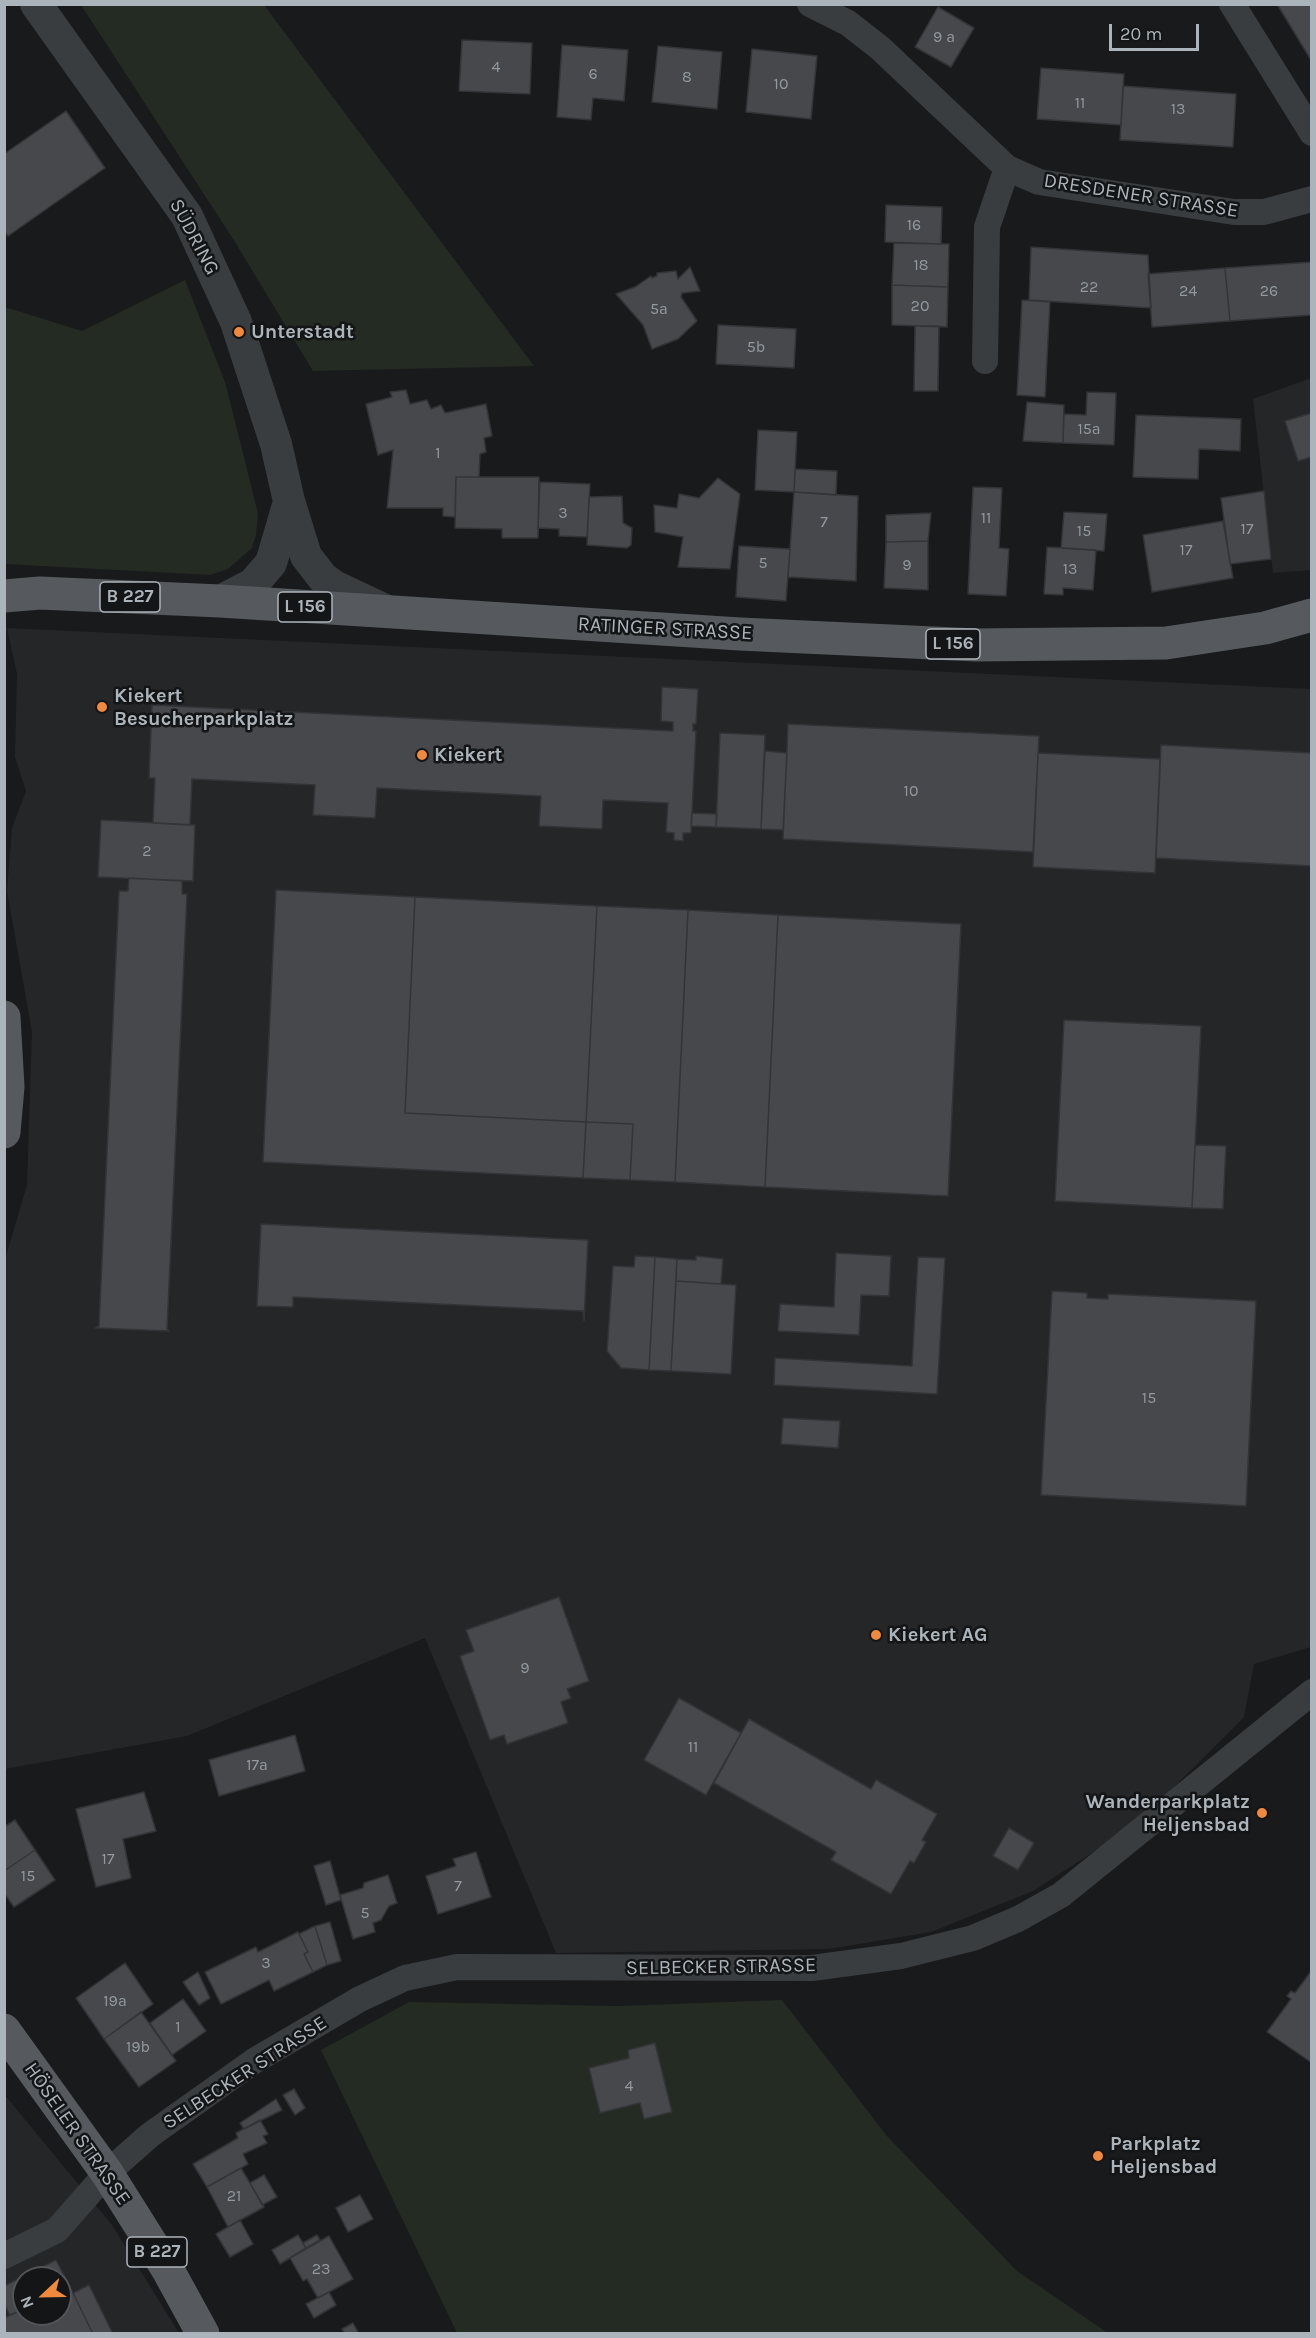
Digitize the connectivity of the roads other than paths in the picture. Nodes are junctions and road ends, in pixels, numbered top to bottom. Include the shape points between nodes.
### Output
1 (36, 4) edge
2 (810, 4) edge
3 (1232, 4) edge
4 (1311, 133) edge
5 (1007, 168) junction
6 (1311, 199) edge
7 (985, 361) dead end
8 (289, 501) junction
9 (8, 598) edge
10 (220, 601) junction
11 (389, 612) junction
12 (1311, 615) edge
13 (4, 1017) edge
14 (4, 1132) edge
15 (1311, 1692) edge
16 (4, 2030) edge
17 (107, 2173) junction
18 (4, 2256) edge
19 (203, 2334) edge

1 - 8 street, SÜDRING via 186,216 236,322 276,444
2 - 5 street, DRESDENER STRASSE via 848,23 880,48
3 - 4 street
5 - 6 street, DRESDENER STRASSE via 1040,182 1234,212 1264,212
5 - 7 street via 987,227
8 - 10 street, SÜDRING via 271,563 253,584
8 - 11 street, SÜDRING via 306,556 323,578
9 - 10 main road, RATINGER STRASSE / B 227
10 - 11 main road, RATINGER STRASSE / L 156
11 - 12 main road, RATINGER STRASSE / L 156 via 976,645 1166,643 1265,628
13 - 14 main road via 8,1088
15 - 17 street, SELBECKER STRASSE via 1060,1895 973,1938 900,1956 812,1968 457,1967 405,1978 360,1999 254,2061 150,2135
16 - 17 main road, HÖSELER STRASSE / B 227
17 - 18 street, SELBECKER STRASSE via 57,2230
17 - 19 main road, HÖSELER STRASSE / B 227

